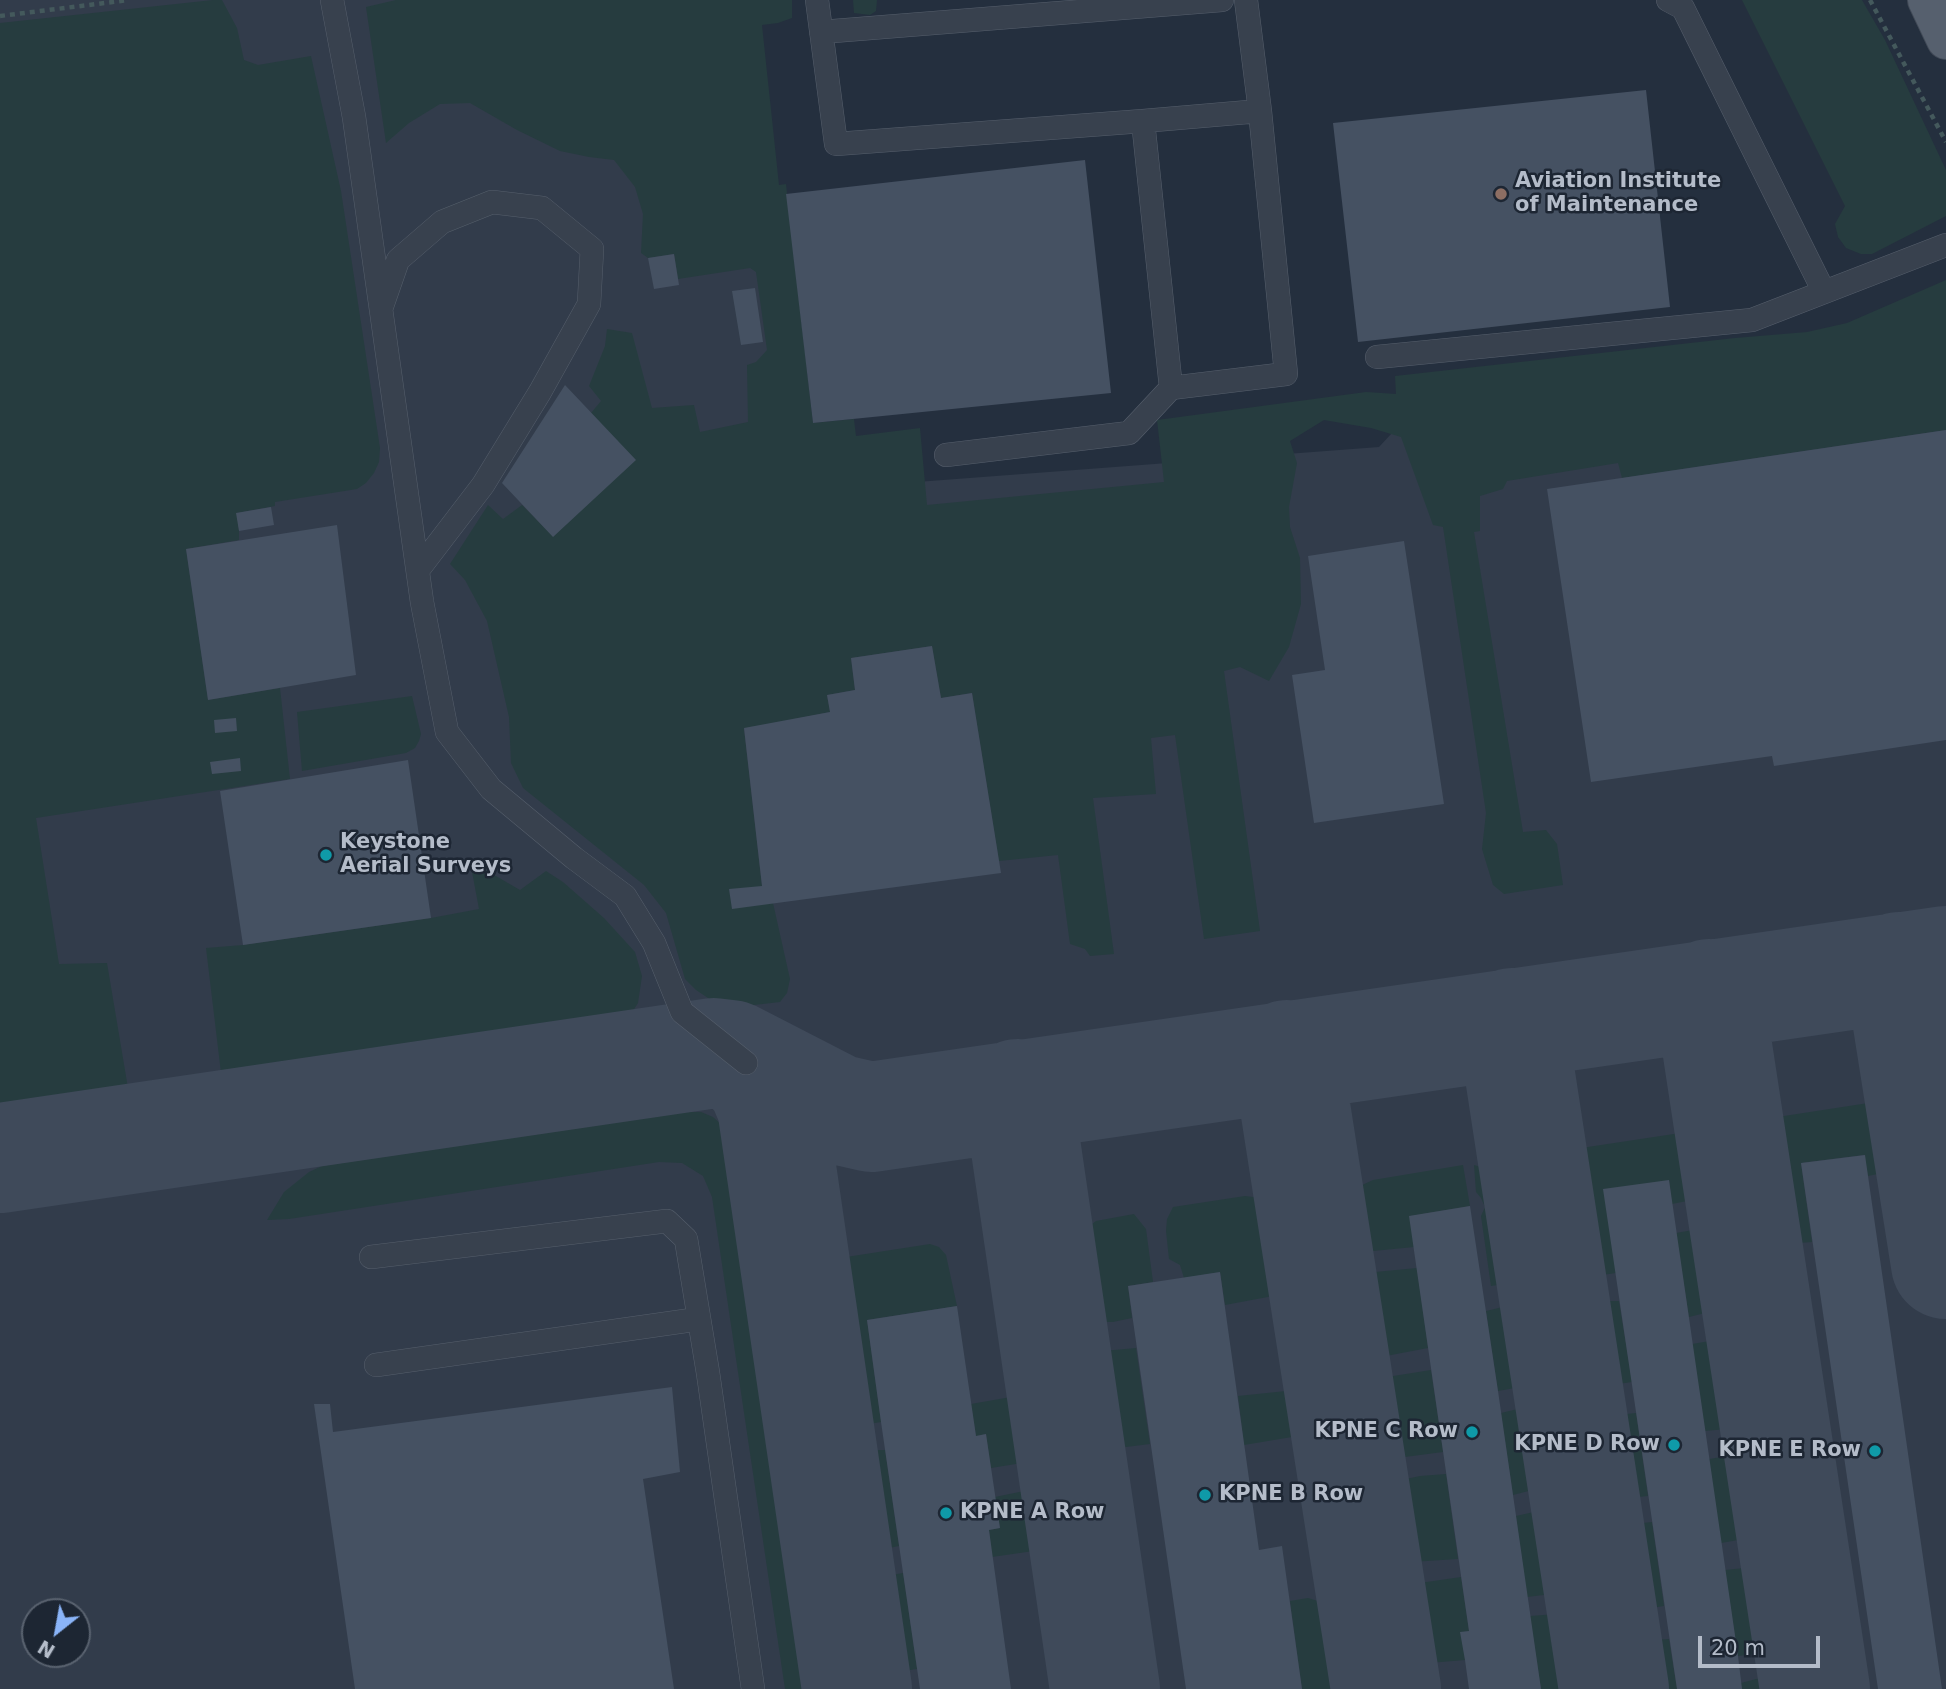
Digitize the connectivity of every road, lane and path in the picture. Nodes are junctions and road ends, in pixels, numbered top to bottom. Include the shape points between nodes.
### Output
1 (129, 0) edge
2 (332, 0) edge
3 (817, 0) edge
4 (1222, 0) edge
5 (1246, 0) edge
6 (1668, 0) edge
7 (1870, 0) edge
8 (1927, 0) edge
9 (0, 16) edge
10 (821, 32) junction
11 (1946, 40) edge
12 (1260, 111) junction
13 (1143, 121) junction
14 (1946, 142) edge
15 (1946, 244) edge
16 (1824, 292) junction
17 (381, 309) junction
18 (1377, 357) dead end
19 (1171, 388) junction
20 (946, 455) dead end
21 (418, 570) junction
22 (746, 1063) dead end
23 (371, 1257) dead end
24 (699, 1319) junction
25 (376, 1365) dead end
26 (753, 1689) edge

1 - 9 path
2 - 17 lane
3 - 10 lane
4 - 10 lane
5 - 12 lane
6 - 16 lane via 1683,8
7 - 14 path
8 - 11 main road
10 - 13 lane via 836,144
12 - 13 lane
12 - 19 lane via 1286,374
13 - 19 lane
15 - 16 lane
16 - 18 lane via 1752,320
17 - 21 lane
17 - 21 lane via 398,260 442,222 492,202 542,208 592,249 589,304 483,485
19 - 20 lane via 1129,433
21 - 22 lane via 447,732 491,789 625,896 654,943 682,1012
23 - 24 lane via 667,1221 687,1238
24 - 25 lane
24 - 26 lane

